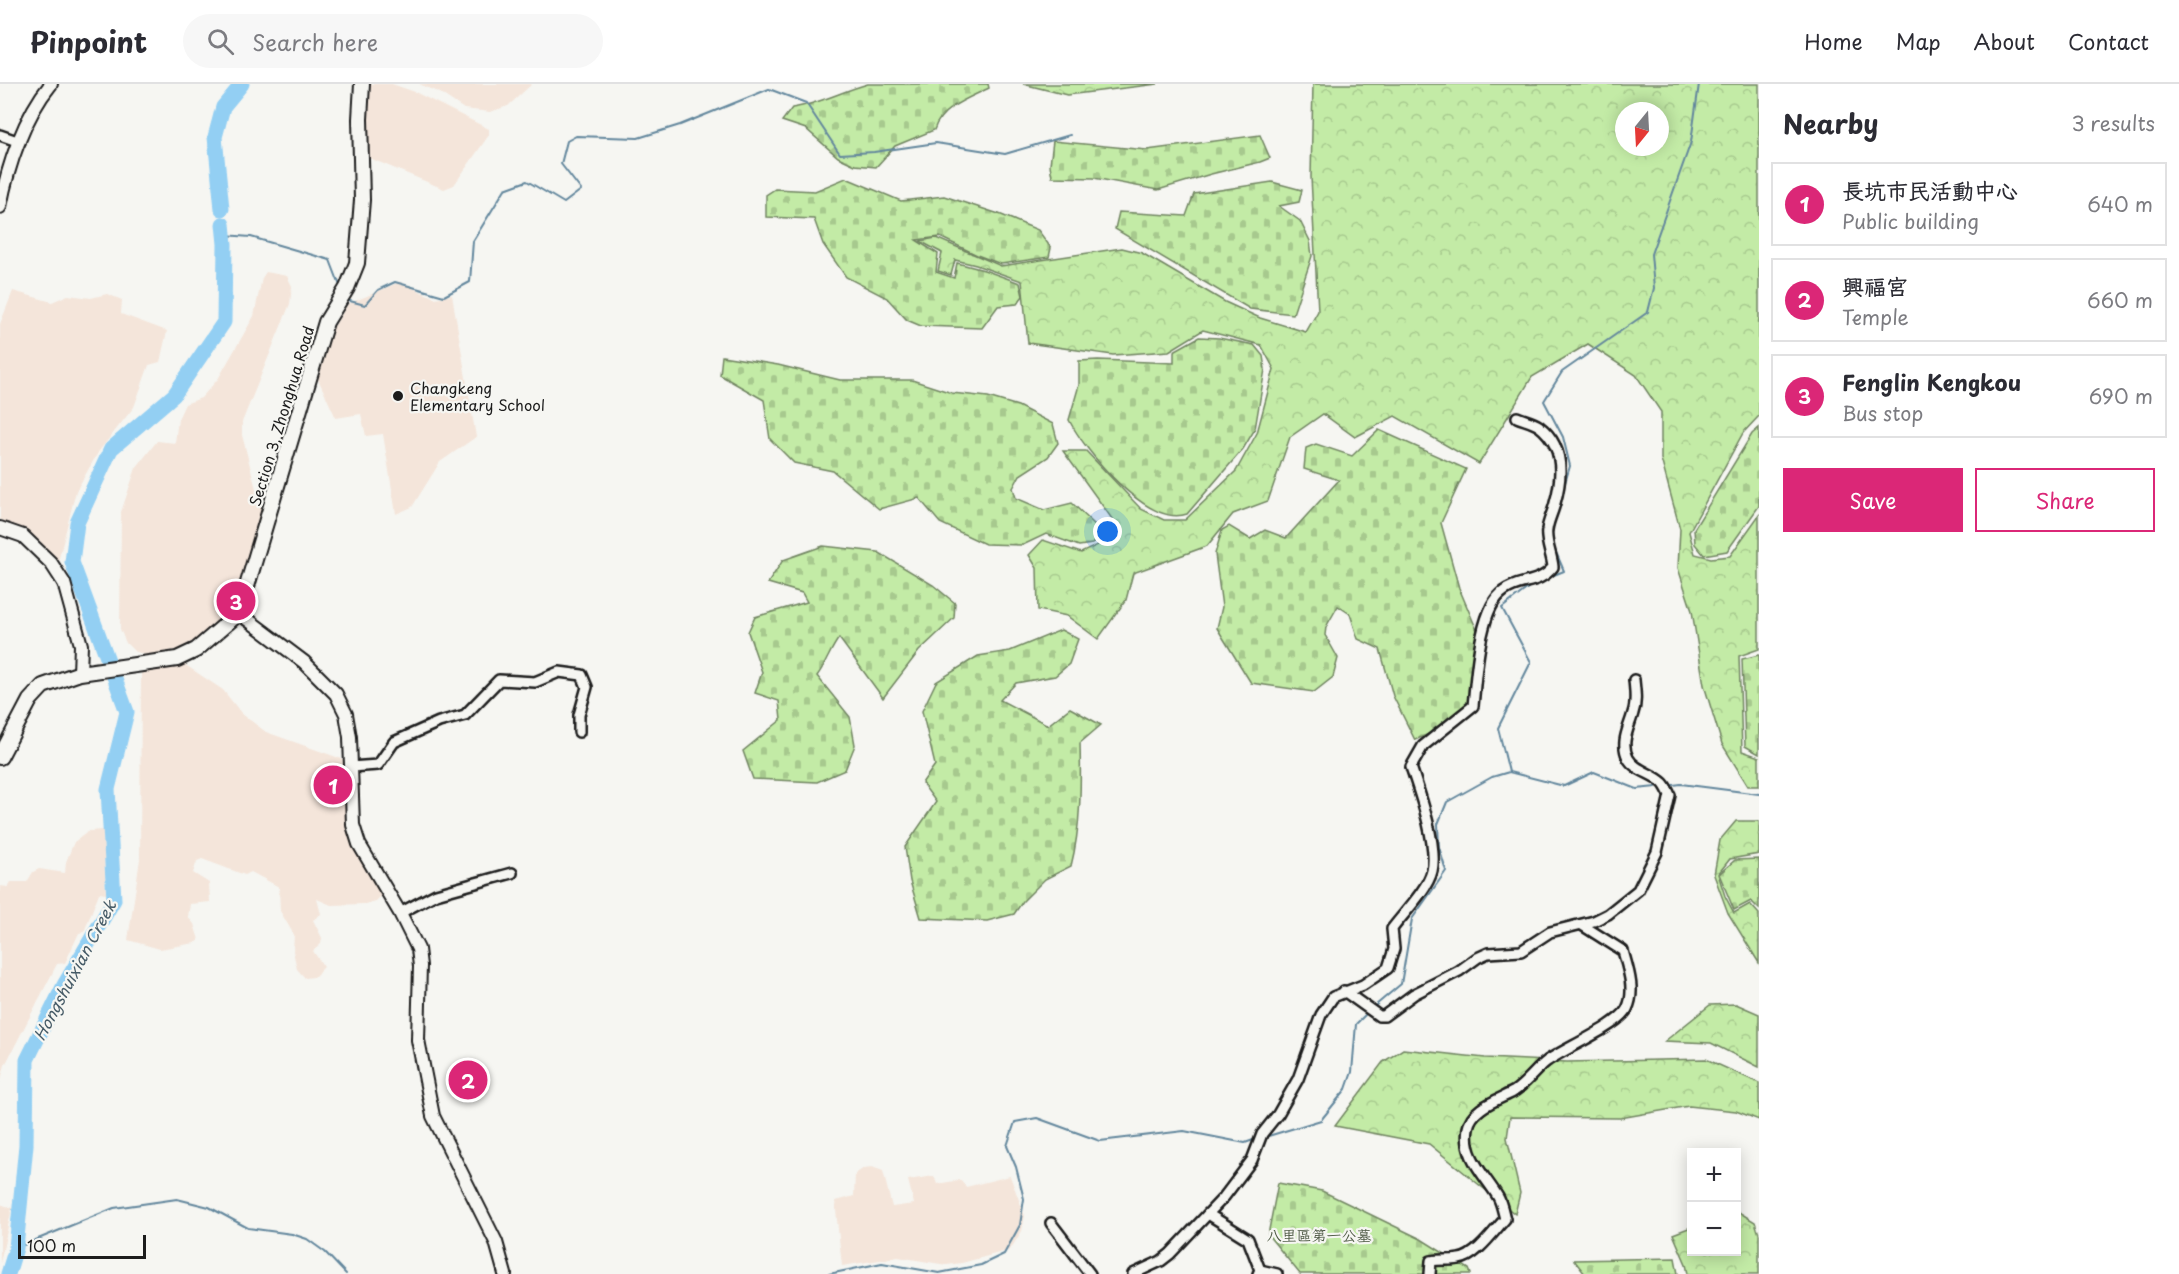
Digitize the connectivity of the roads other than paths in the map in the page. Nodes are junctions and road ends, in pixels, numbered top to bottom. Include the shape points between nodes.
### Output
1 (51, 84) edge
2 (362, 84) edge
3 (0, 135) edge
4 (20, 142) junction
5 (0, 207) edge
6 (1517, 417) dead end
7 (0, 528) edge
8 (239, 613) junction
9 (83, 673) junction
10 (1634, 680) dead end
11 (579, 732) dead end
12 (0, 757) edge
13 (350, 767) junction
14 (512, 873) dead end
15 (400, 914) junction
16 (1582, 925) junction
17 (1344, 992) junction
18 (1208, 1214) junction
19 (1051, 1223) dead end
20 (1259, 1272) edge
21 (506, 1274) edge
22 (1090, 1274) edge
23 (1133, 1274) edge
24 (1277, 1274) edge
25 (1430, 1274) edge

1 - 4 street via 37,101
2 - 8 main road, Section 3, Zhonghua Road via 362,200 357,263 326,322
3 - 4 street
4 - 5 street
6 - 17 street via 1538,425 1559,452 1560,479 1546,532 1553,567 1545,576 1503,591 1488,611 1477,660 1473,706 1423,746 1411,767 1433,853 1432,872 1392,929 1394,949 1388,968
7 - 9 street via 23,536 51,563 63,583 81,645
8 - 9 main road via 196,650 177,659
8 - 13 street via 304,662 336,694 346,714
9 - 12 main road via 43,686 30,700
10 - 16 street via 1636,697 1625,748 1629,760 1662,782 1670,795 1657,852 1638,890 1608,914
11 - 13 street via 587,687 582,675 559,672 536,682 500,680 465,715 394,742 378,765
13 - 15 street via 353,825 359,844
14 - 15 street via 436,894
15 - 21 street via 418,949 418,1040 433,1116 496,1242
16 - 17 street via 1550,932 1521,951 1488,953 1476,958 1384,1016
16 - 25 street via 1623,951 1632,997 1626,1011 1546,1062 1515,1091 1475,1114 1468,1126 1468,1154 1500,1200 1505,1219 1480,1247 1461,1259 1431,1261
17 - 18 street via 1333,997 1321,1015 1298,1079 1262,1134 1252,1160
18 - 20 street via 1248,1239
18 - 23 street via 1170,1254
19 - 22 street
20 - 24 street

